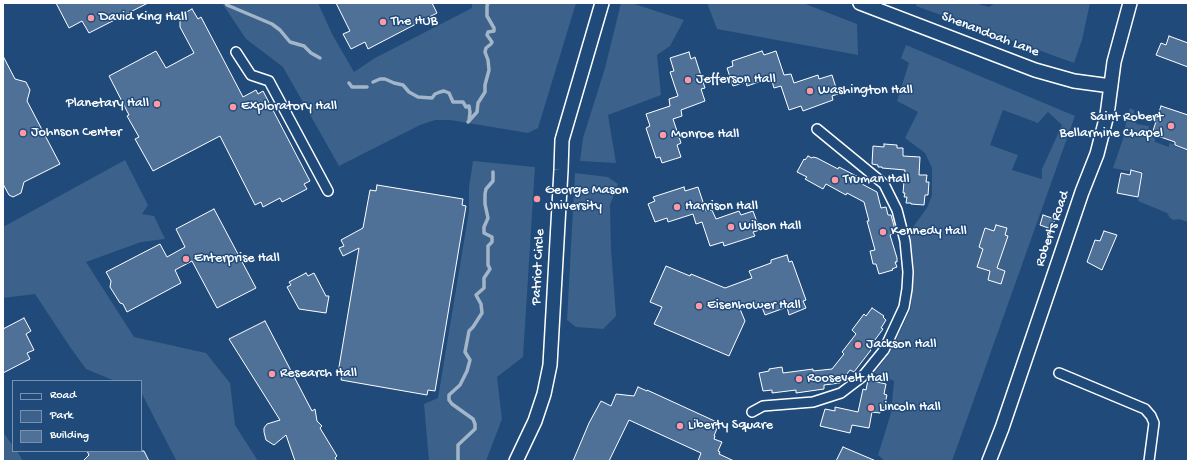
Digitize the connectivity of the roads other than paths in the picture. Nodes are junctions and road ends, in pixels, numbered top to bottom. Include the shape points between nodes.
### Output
1 (602, 3) edge
2 (860, 3) edge
3 (1130, 3) edge
4 (236, 52) dead end
5 (1111, 86) junction
6 (817, 129) dead end
7 (328, 191) dead end
8 (1059, 373) dead end
9 (752, 412) dead end
10 (516, 461) edge
11 (988, 461) edge
12 (1149, 461) edge

1 - 10 street, Patriot Circle via 562,140 550,366 535,421
2 - 5 street, Shenandoah Lane via 1035,70 1069,80
3 - 5 street, Roberts Road via 1114,62
4 - 7 street via 252,75 269,81
5 - 11 street, Roberts Road via 1097,154 1002,428
6 - 9 street via 884,184 897,210 905,241 908,272 904,307 884,350 862,377 841,393 813,402 763,406
8 - 12 street via 1145,409 1154,423

